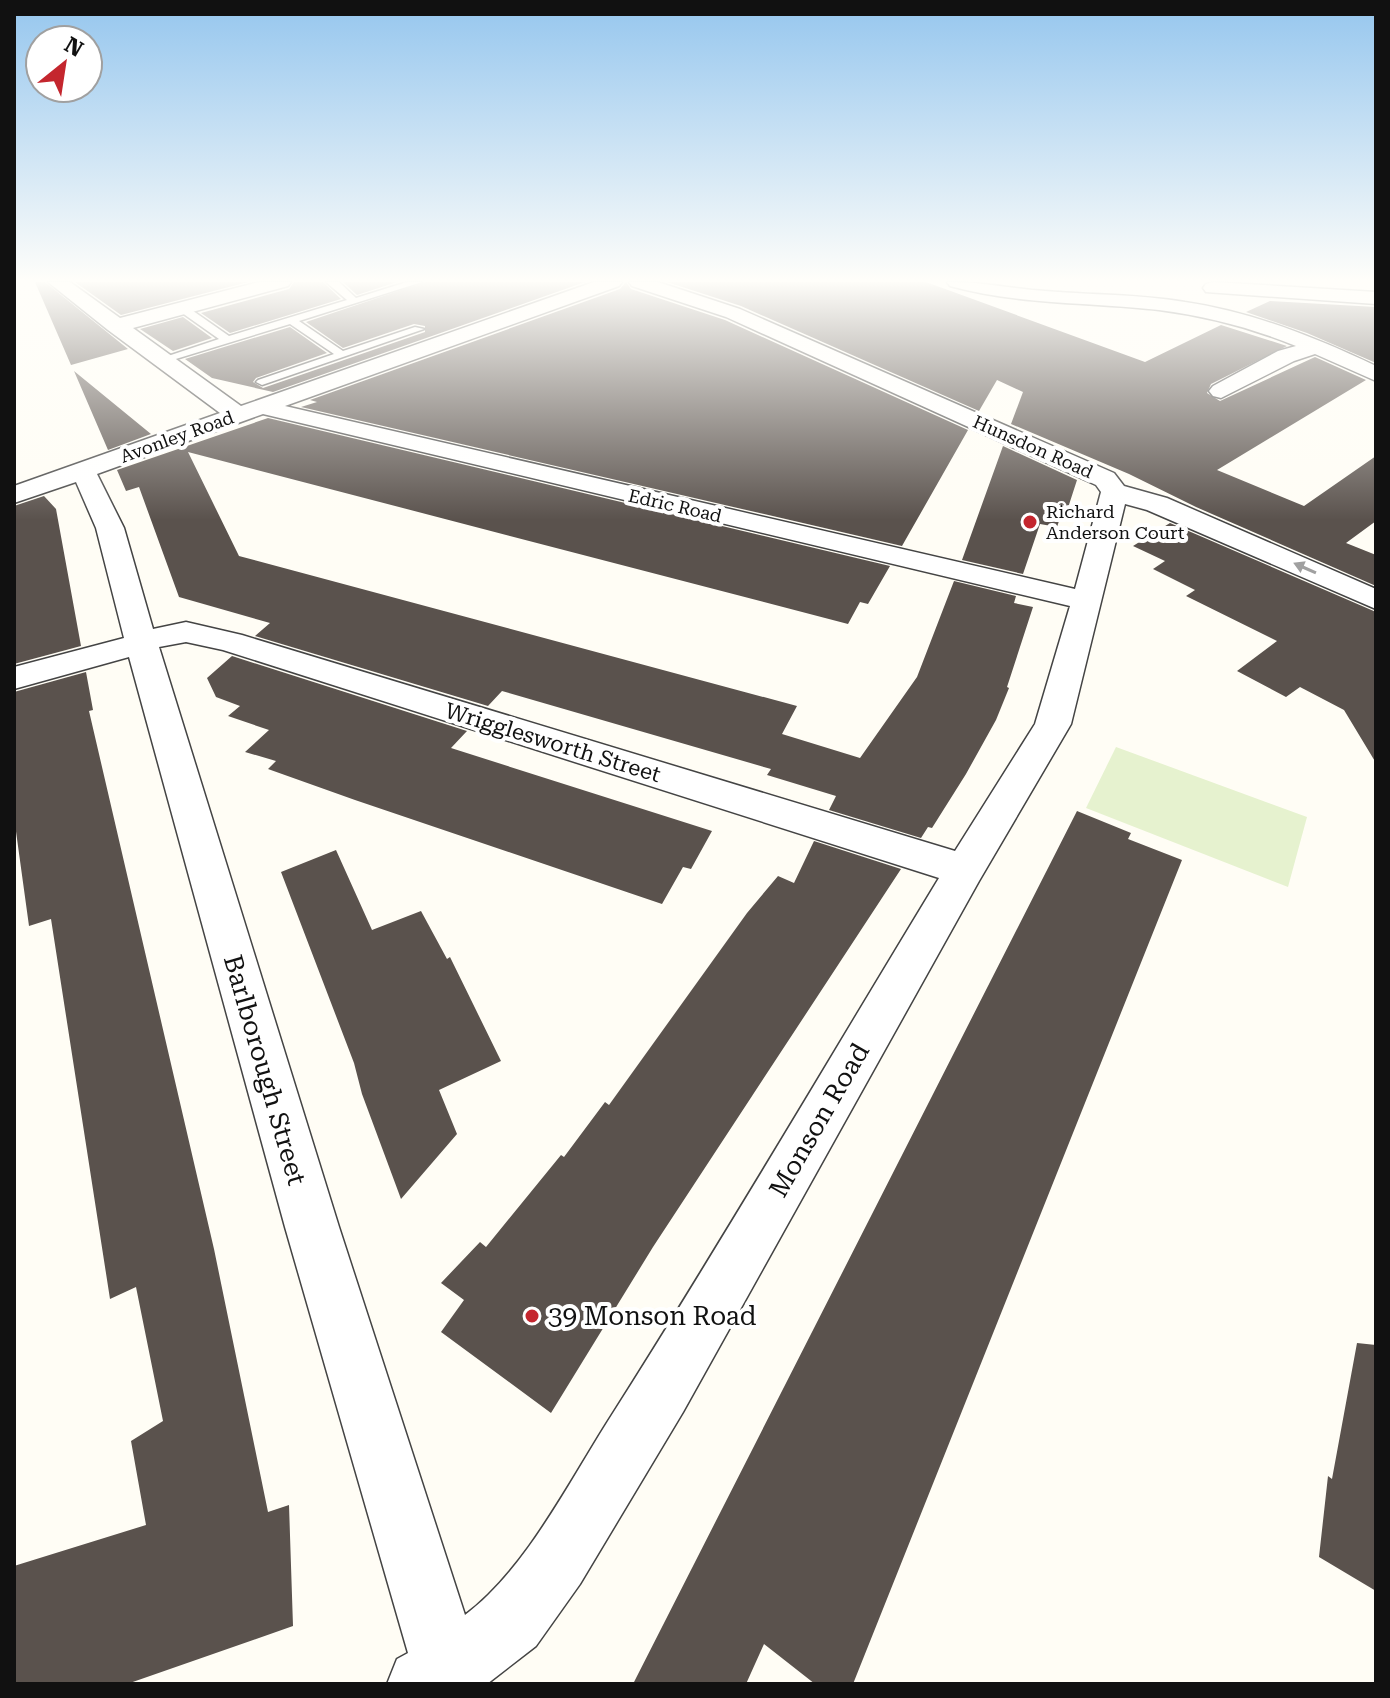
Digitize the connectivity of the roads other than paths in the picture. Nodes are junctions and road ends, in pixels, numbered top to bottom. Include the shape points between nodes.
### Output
1 (164, 361) edge
2 (329, 361) edge
3 (362, 361) edge
4 (841, 361) edge
5 (1277, 361) edge
6 (1346, 361) edge
7 (1376, 374) edge
8 (1221, 391) dead end
9 (263, 394) junction
10 (238, 415) junction
11 (82, 471) junction
12 (1114, 492) junction
13 (14, 495) edge
14 (1376, 600) edge
15 (1087, 601) junction
16 (140, 642) junction
17 (14, 678) edge
18 (965, 870) junction
19 (435, 1677) edge

1 - 10 street
2 - 9 lane
3 - 9 street, Avonley Road
4 - 12 street, Hunsdon Road via 1105,479
5 - 8 street
6 - 7 street
9 - 10 street, Avonley Road
9 - 15 street, Edric Road via 302,418
10 - 11 street, Avonley Road
11 - 13 street, Avonley Road
11 - 16 street, Barlborough Street via 124,572
14 -> 12 street, Hunsdon Road via 1157,504
12 - 15 street, Monson Road
15 - 18 street, Monson Road via 1053,724
16 - 17 street, Wrigglesworth Street
16 - 18 street, Wrigglesworth Street via 186,632 231,642
16 - 19 street, Barlborough Street via 312,1227
18 - 19 street, Monson Road via 557,1561 512,1622

